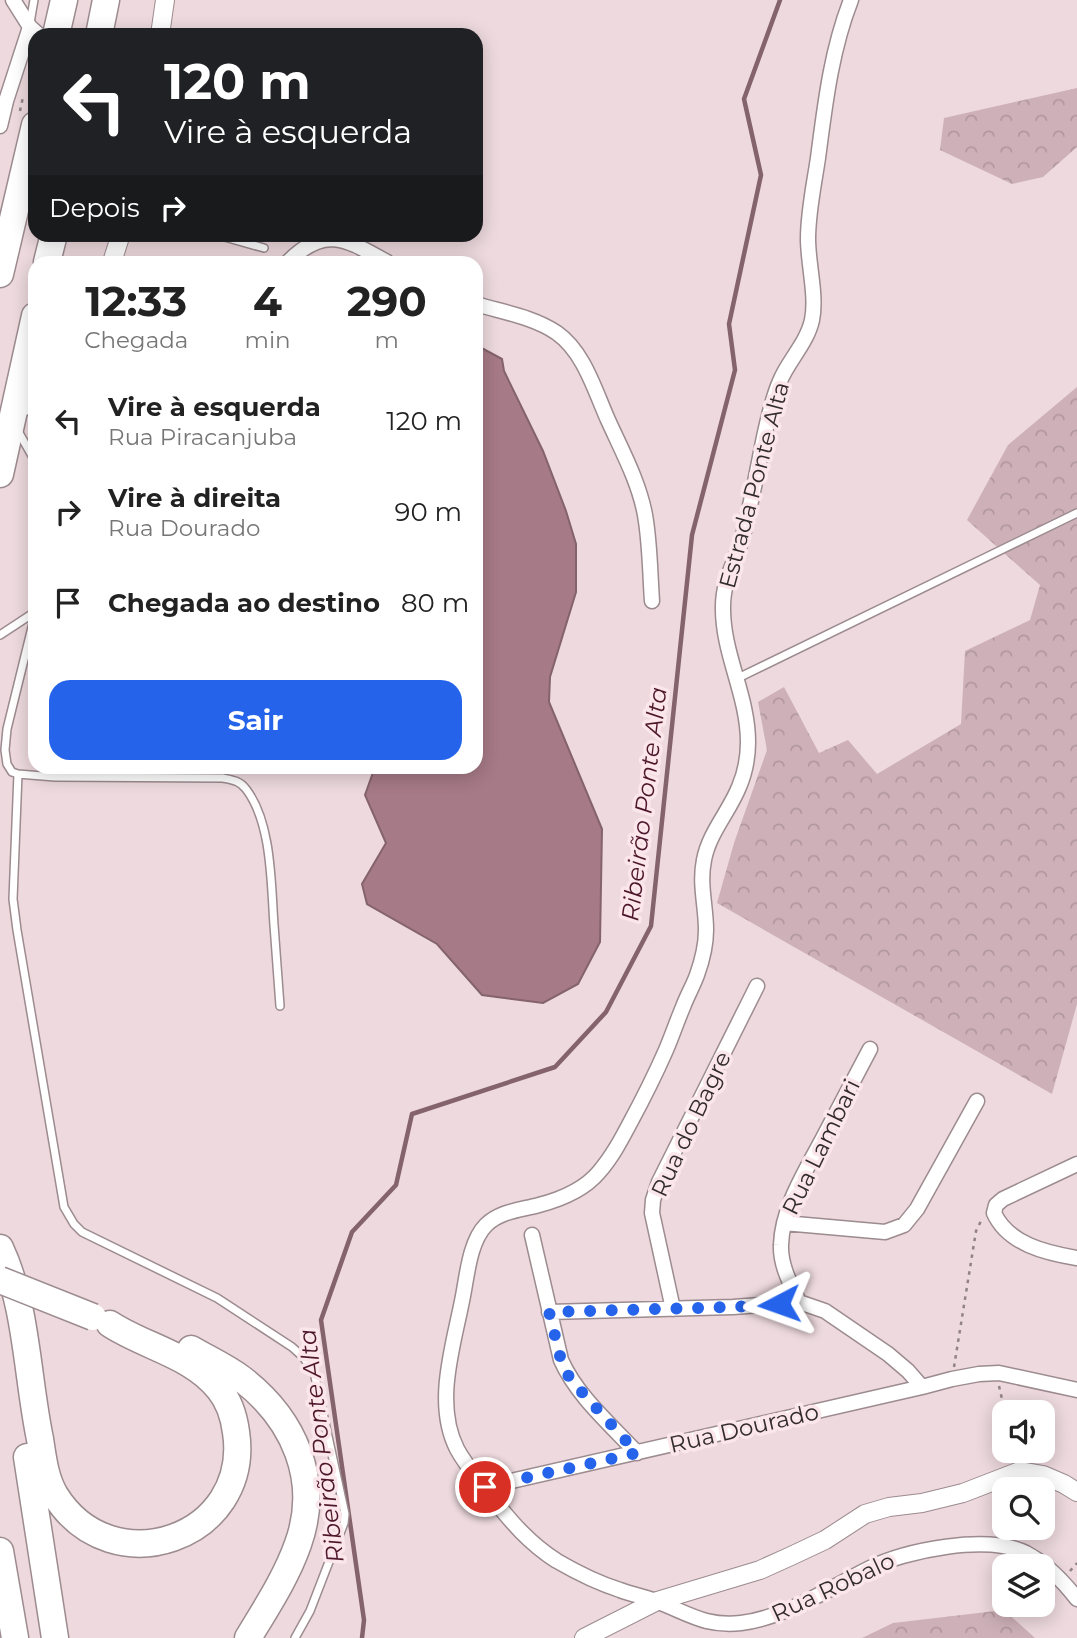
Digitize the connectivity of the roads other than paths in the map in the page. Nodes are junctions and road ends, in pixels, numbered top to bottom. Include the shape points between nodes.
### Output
1 (13, 0) edge
2 (34, 0) edge
3 (64, 0) edge
4 (106, 0) edge
5 (165, 0) edge
6 (851, 0) edge
7 (32, 28) edge
8 (34, 28) edge
9 (58, 28) edge
10 (100, 28) edge
11 (161, 28) edge
12 (28, 42) edge
13 (6, 81) edge
14 (0, 126) edge
15 (28, 155) edge
16 (243, 242) edge
17 (317, 242) edge
18 (350, 242) edge
19 (264, 248) dead end
20 (295, 256) edge
21 (376, 256) edge
22 (0, 274) edge
23 (483, 306) edge
24 (28, 361) edge
25 (20, 413) edge
26 (28, 439) edge
27 (0, 474) edge
28 (1077, 513) edge
29 (652, 601) dead end
30 (28, 617) edge
31 (0, 635) edge
32 (28, 642) edge
33 (736, 679) junction
34 (18, 774) junction
35 (757, 986) dead end
36 (280, 1006) dead end
37 (870, 1049) dead end
38 (977, 1101) dead end
39 (1077, 1164) edge
40 (784, 1223) junction
41 (532, 1235) dead end
42 (474, 1244) joint
43 (0, 1248) edge
44 (1077, 1258) edge
45 (0, 1280) edge
46 (0, 1291) edge
47 (799, 1302) junction
48 (673, 1308) junction
49 (549, 1312) junction
50 (102, 1321) junction
51 (922, 1387) junction
52 (1077, 1390) edge
53 (637, 1453) junction
54 (485, 1487) junction
55 (1077, 1492) edge
56 (0, 1551) edge
57 (0, 1586) edge
58 (1077, 1599) edge
59 (657, 1601) junction
60 (13, 1630) edge
61 (55, 1638) edge
62 (247, 1638) edge
63 (295, 1638) edge
64 (584, 1638) edge

1 - 7 street
2 - 8 lane
3 - 9 highway
4 - 10 highway
5 - 11 street
6 - 33 street, Estrada Ponte Alta via 835,50 810,214 812,322 781,377 741,542 725,583 722,607
12 - 13 street
13 - 14 street
15 - 22 highway
16 - 19 lane
17 - 20 street
18 - 21 street
23 - 29 street via 540,323 558,334 580,359 639,491
24 - 25 highway
25 - 26 lane
25 - 27 highway
28 - 33 lane
30 - 31 lane
32 - 34 lane via 5,750 6,764
33 - 42 street, Estrada Ponte Alta via 747,723 746,765 708,845 701,884 706,935 703,955 665,1053 615,1149 589,1182 569,1195 491,1220
34 - 36 lane via 223,778 245,787 261,817 268,860
34 - 63 lane via 13,899 64,1207 82,1232 217,1298 292,1347 314,1372 345,1514 310,1611
35 - 48 street, Rua do Bagre via 653,1200 654,1227
37 - 40 street, Rua Lambari via 805,1172
38 - 40 street via 904,1225 885,1231
39 - 44 street via 996,1205 996,1218 1021,1242
40 - 47 street, Rua Lambari via 783,1261
41 - 49 street
42 - 54 street, Rua Robalo via 454,1340 446,1413 458,1452
43 - 50 highway via 10,1268 27,1348 48,1481 68,1512 94,1532 128,1544 166,1541 194,1528 229,1490 238,1444 232,1411 201,1371
45 - 50 highway, bridge
46 - 61 highway
47 - 48 street
47 - 51 street via 825,1311 888,1354
48 - 49 street
49 - 53 street via 570,1379
50 - 62 highway via 159,1334 227,1368 271,1407 297,1448 305,1479 304,1522 285,1574
51 - 52 street, Rua Dourado via 999,1373
51 - 53 street, Rua Dourado
53 - 54 street, Rua Dourado
54 - 59 street, Rua Robalo via 525,1537 552,1558 621,1591
55 - 59 street via 1043,1475 1020,1471 963,1493 865,1514 824,1540 760,1570
56 - 60 highway
57 - 60 highway
58 - 59 street, Rua Robalo via 1040,1561 1020,1549 994,1545 906,1554 761,1620 715,1624
59 - 64 street

